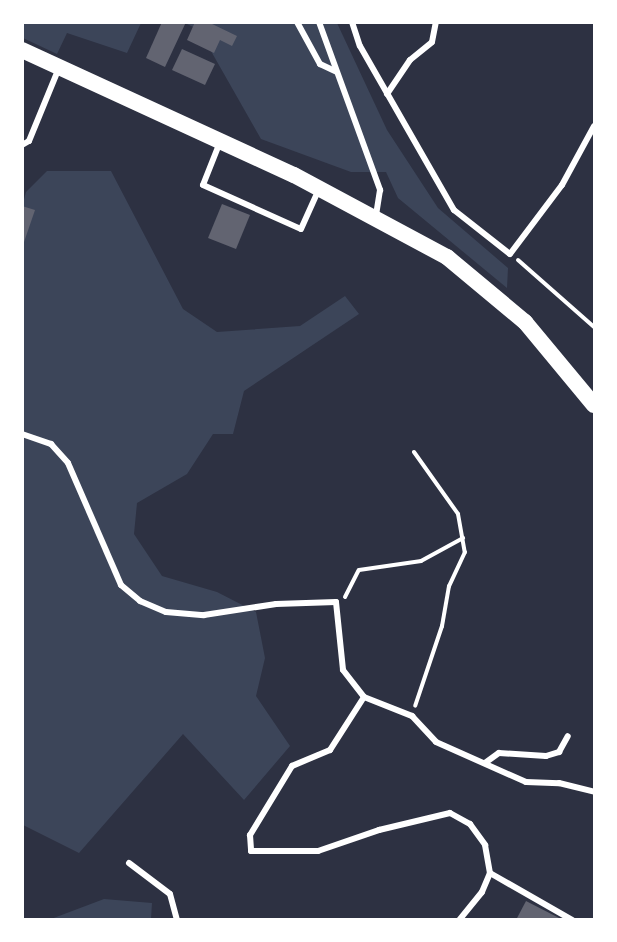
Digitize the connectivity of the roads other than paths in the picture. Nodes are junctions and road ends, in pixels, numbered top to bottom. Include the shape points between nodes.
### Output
1 (297, 22) edge
2 (319, 22) edge
3 (352, 22) edge
4 (436, 22) edge
5 (22, 50) edge
6 (59, 67) junction
7 (335, 70) junction
8 (387, 94) junction
9 (594, 126) edge
10 (220, 142) junction
11 (22, 145) edge
12 (320, 188) junction
13 (376, 217) junction
14 (594, 405) edge
15 (22, 434) edge
16 (364, 697) junction
17 (568, 736) dead end
18 (485, 763) junction
19 (594, 792) edge
20 (129, 863) dead end
21 (490, 873) junction
22 (177, 920) edge
23 (459, 920) edge
24 (572, 920) edge

1 - 7 street via 320,64
2 - 7 street
3 - 8 street via 360,46
4 - 8 street via 432,42 410,60
5 - 6 highway
6 - 10 highway
6 - 11 street via 29,141
7 - 13 street via 380,190
8 - 9 street via 454,210 510,254 562,185
10 - 12 highway
10 - 12 street via 204,185 301,229
12 - 13 highway
13 - 14 highway via 447,257 484,286 553,353
15 - 16 street via 51,444 68,463 121,585 140,600 166,612 204,615 276,604 336,602 343,670
16 - 18 street via 412,716 436,742
16 - 21 street via 330,750 292,766 250,835 251,851 318,851 379,830 450,813 470,824 485,844
17 - 18 street via 559,752 546,756 499,753
18 - 19 street via 526,782 559,783
20 - 22 street via 170,894
21 - 23 street via 482,892
21 - 24 street

